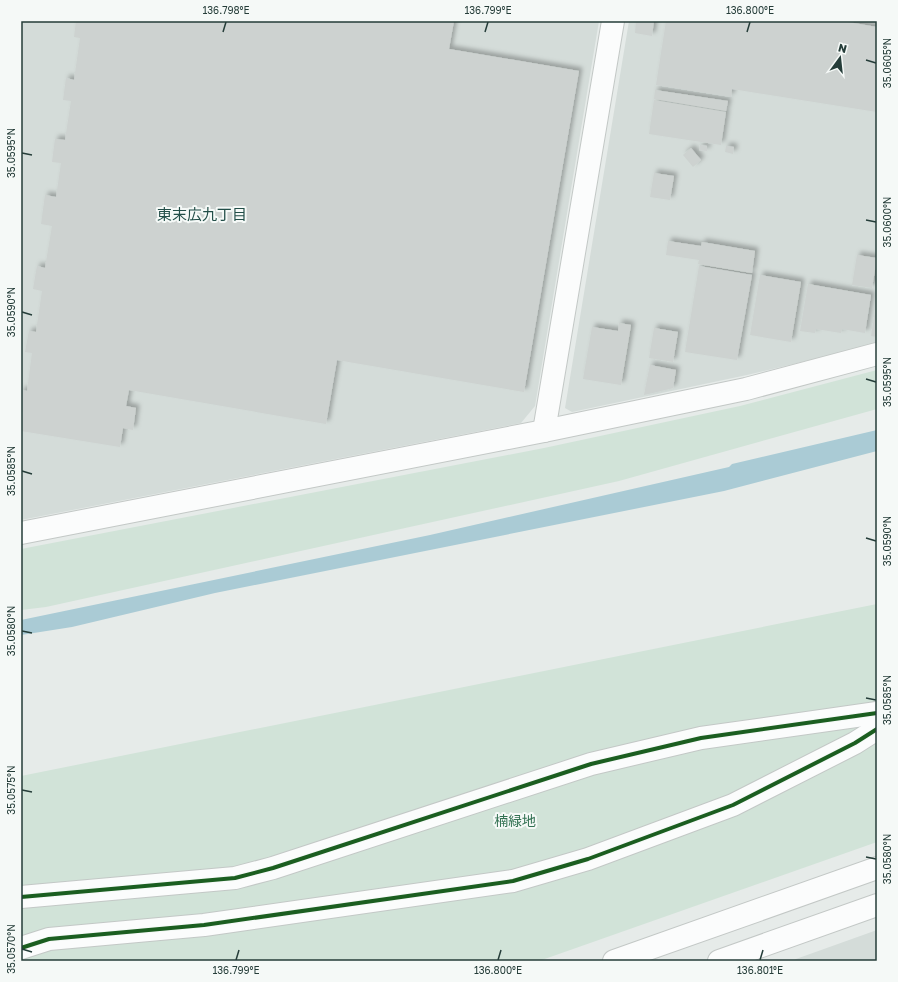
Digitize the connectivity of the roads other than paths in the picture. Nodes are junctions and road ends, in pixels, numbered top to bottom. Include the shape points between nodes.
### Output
1 (613, 21) edge
2 (877, 354) edge
3 (544, 431) junction
4 (21, 533) edge
5 (877, 713) edge
6 (877, 730) edge
7 (877, 868) edge
8 (21, 897) edge
9 (877, 905) edge
10 (724, 922) junction
11 (21, 948) edge
12 (728, 959) edge
13 (614, 961) edge

1 - 3 street
2 - 3 street via 746,389
3 - 4 street
5 - 8 street via 701,738 591,764 273,868 235,878
6 - 11 street via 733,804 588,859 513,881 204,925 49,939
7 - 10 street
9 - 12 street
10 - 12 street
10 - 13 street

